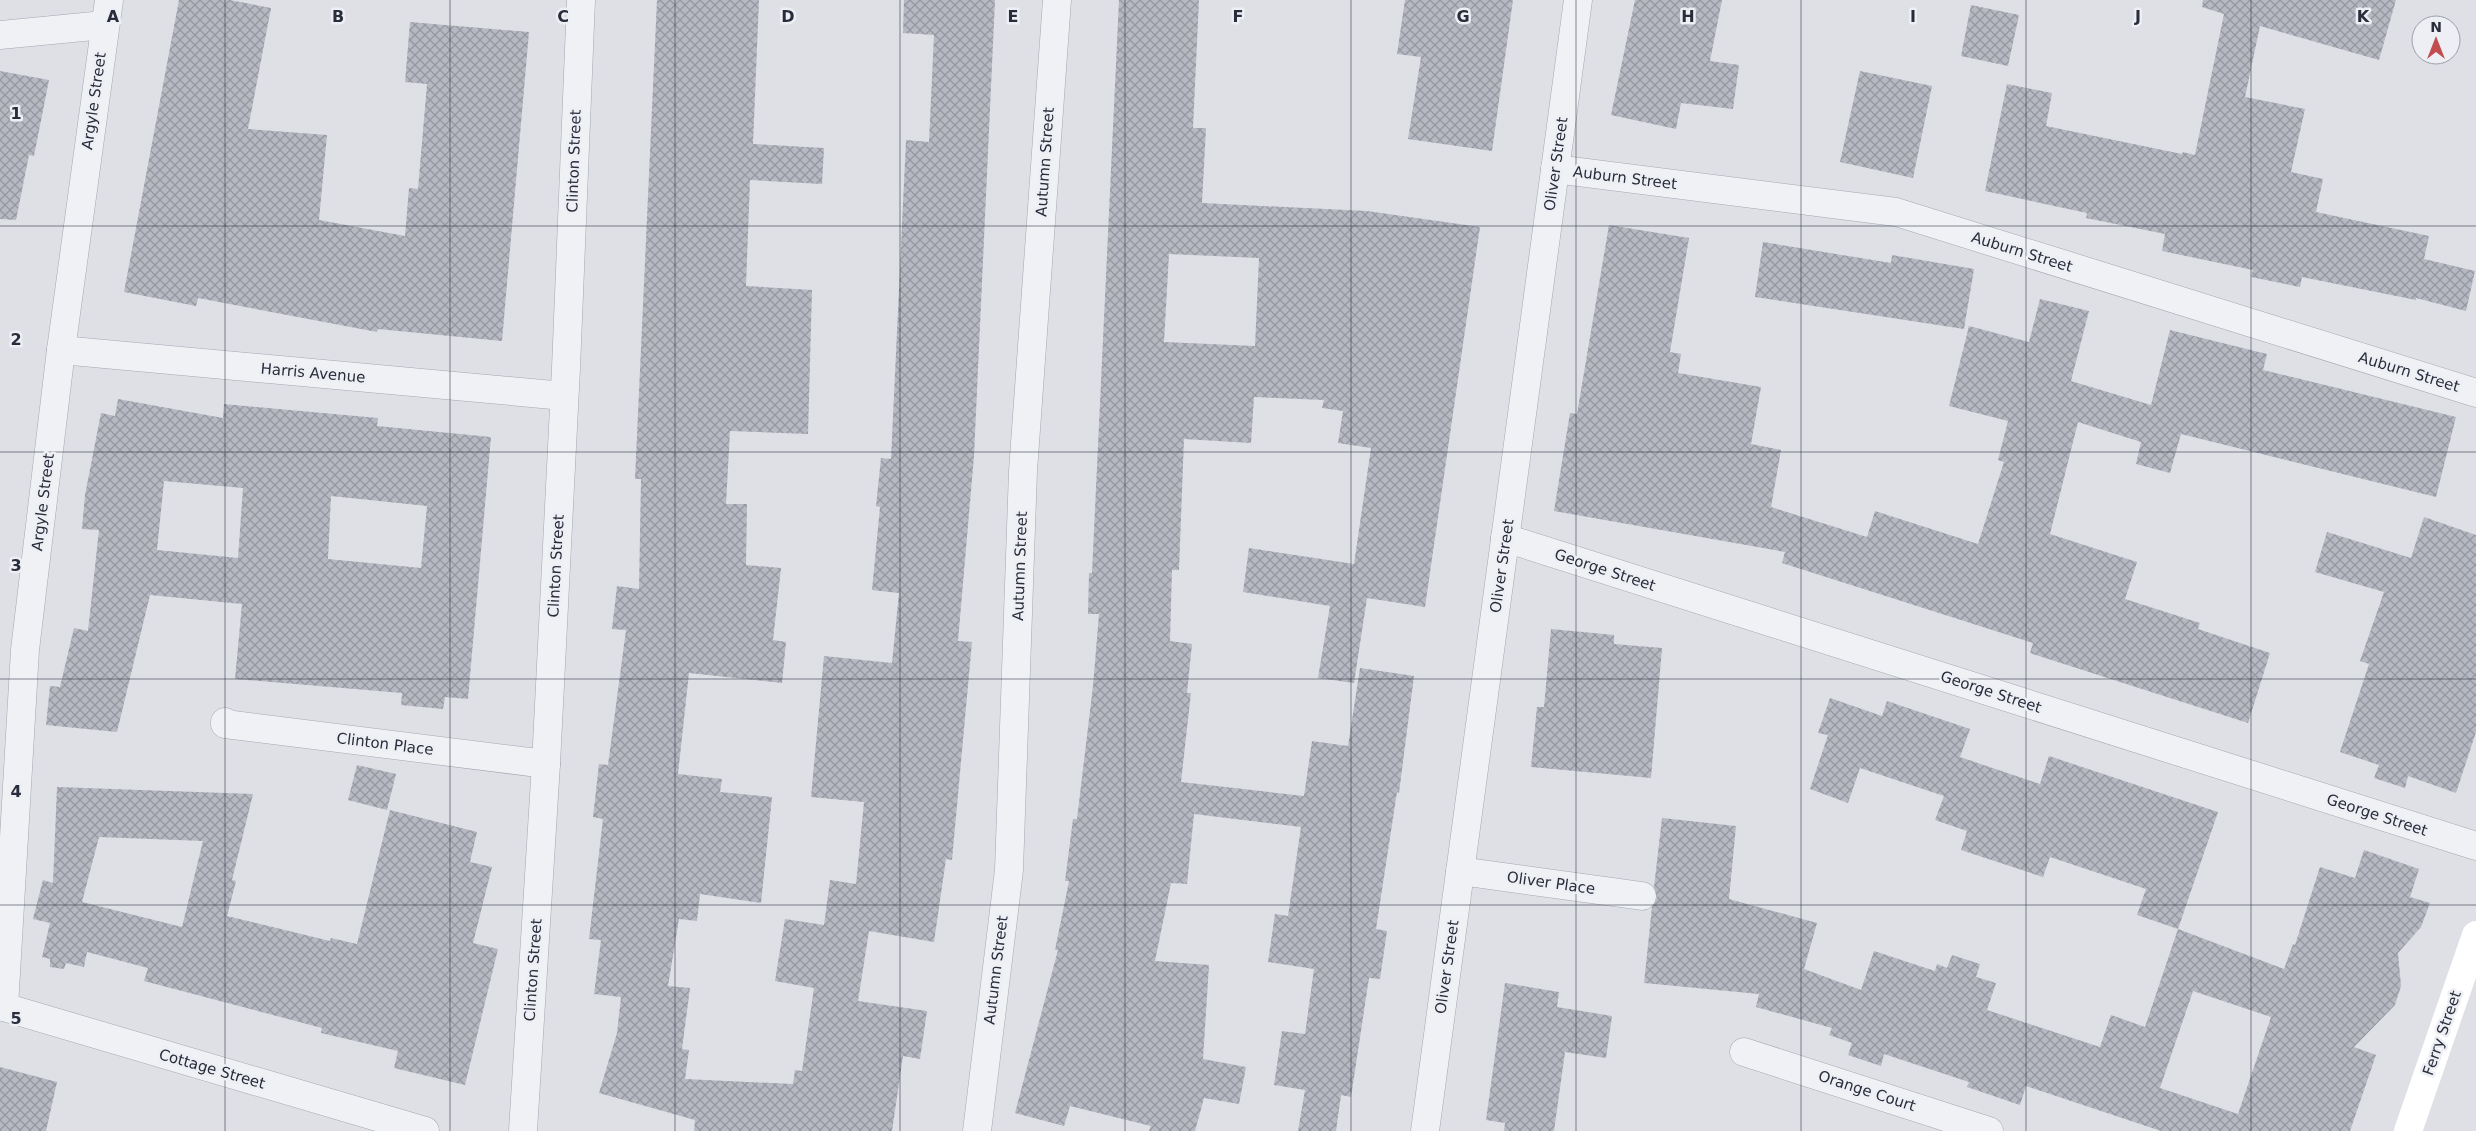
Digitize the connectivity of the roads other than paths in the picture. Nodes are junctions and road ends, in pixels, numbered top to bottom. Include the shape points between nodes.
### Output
1 (581, 0) edge
2 (1057, 0) edge
3 (1578, 0) edge
4 (106, 12) edge
5 (0, 35) edge
6 (1555, 169) junction
7 (61, 350) junction
8 (2476, 393) edge
9 (564, 396) junction
10 (1505, 538) junction
11 (226, 722) dead end
12 (546, 764) junction
13 (2476, 846) edge
14 (1460, 871) junction
15 (1642, 896) dead end
16 (2476, 935) edge
17 (2, 1007) edge
18 (1744, 1052) dead end
19 (425, 1131) edge
20 (523, 1131) edge
21 (976, 1131) edge
22 (1425, 1131) edge
23 (1989, 1131) edge
24 (2408, 1131) edge

1 - 9 street, Clinton Street
2 - 21 street, Autumn Street via 1023,471 1009,870
3 - 6 street, Oliver Street
4 - 5 street
4 - 7 street, Argyle Street
6 - 8 street, Auburn Street via 1896,212
6 - 10 street, Oliver Street
7 - 9 street, Harris Avenue
7 - 17 street, Argyle Street via 25,650
9 - 12 street, Clinton Street
10 - 13 street, George Street
10 - 14 street, Oliver Street
11 - 12 street, Clinton Place
12 - 20 street, Clinton Street
14 - 15 street, Oliver Place
14 - 22 street, Oliver Street
16 - 24 main road, Ferry Street
17 - 19 street, Cottage Street
18 - 23 street, Orange Court

